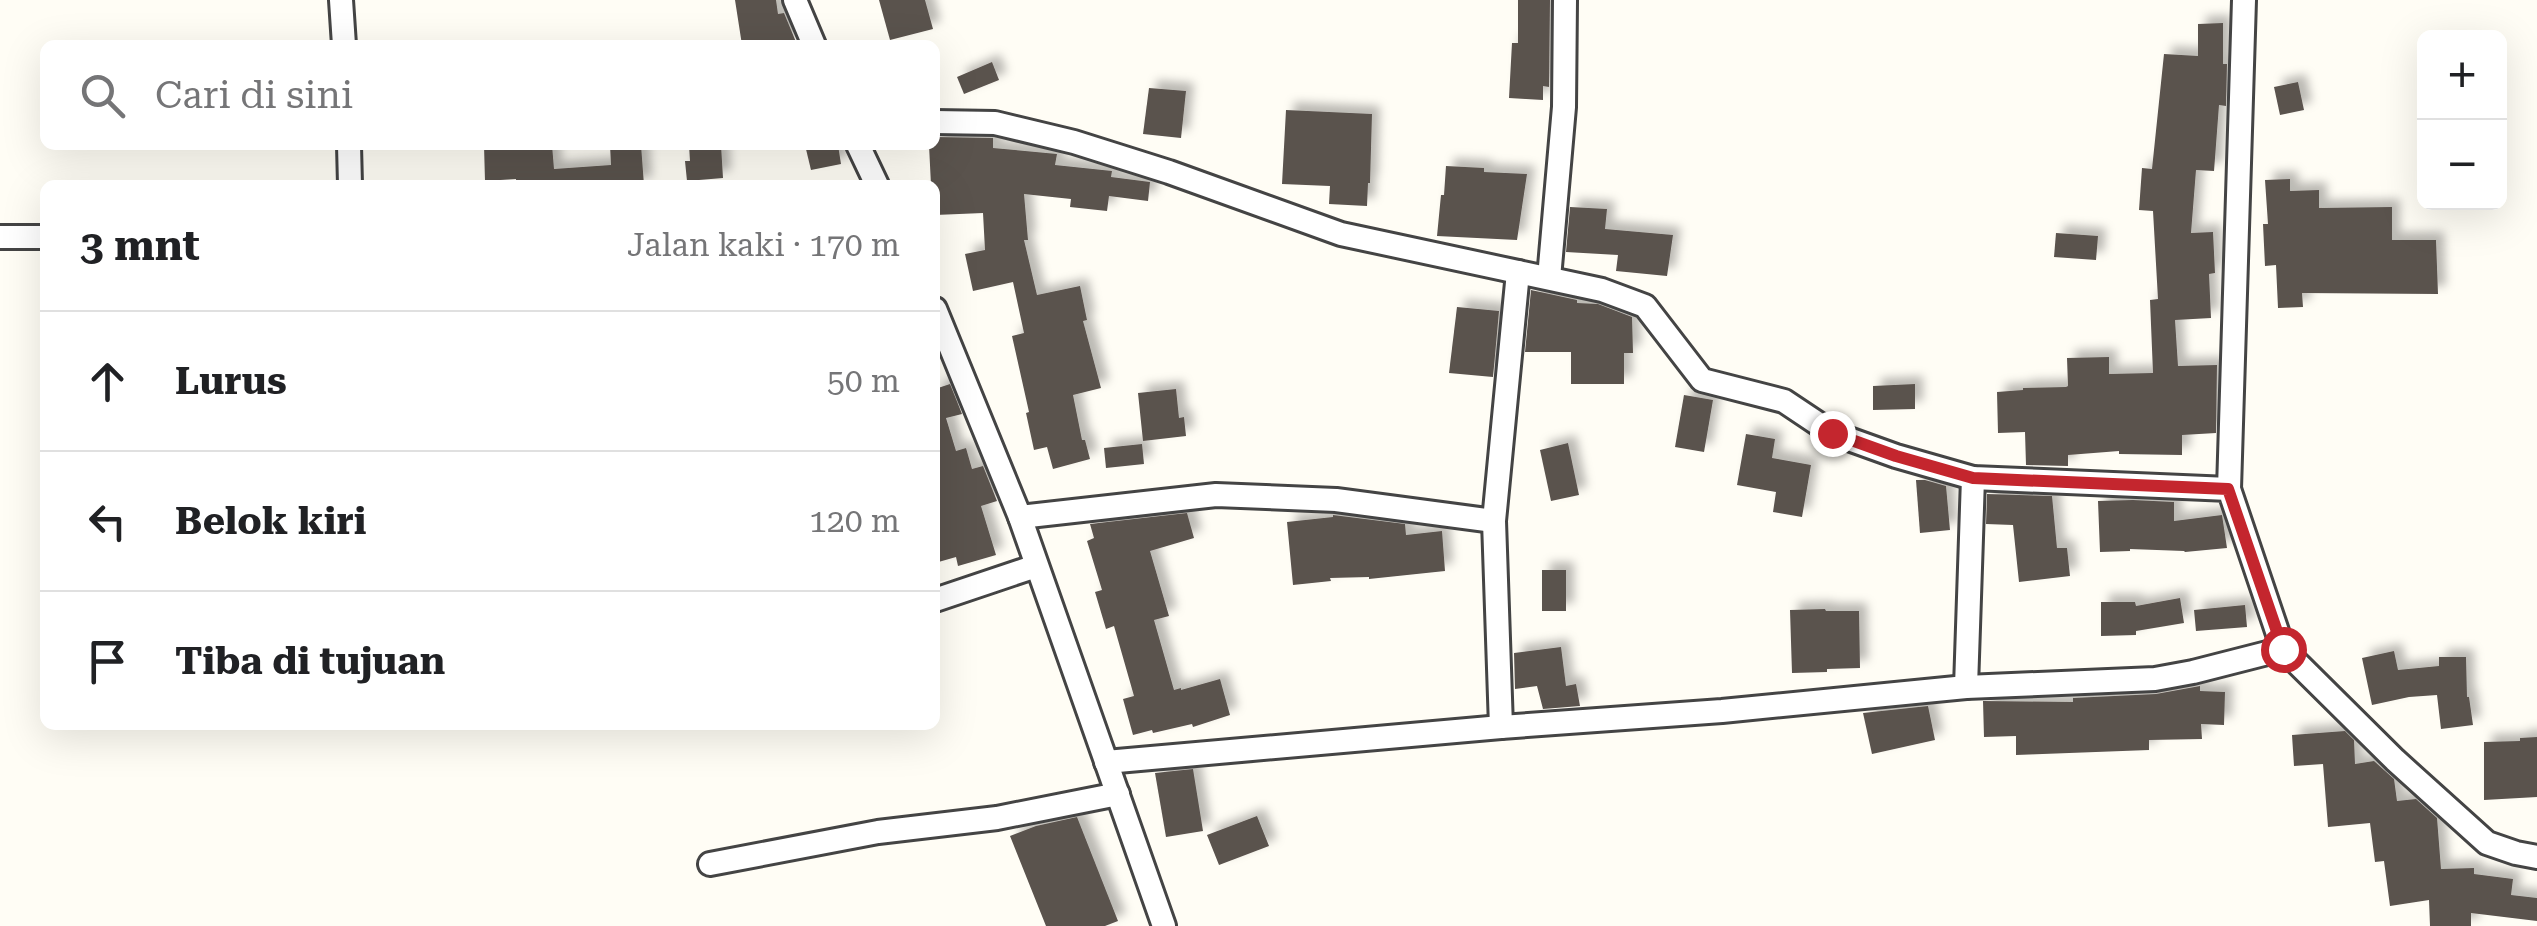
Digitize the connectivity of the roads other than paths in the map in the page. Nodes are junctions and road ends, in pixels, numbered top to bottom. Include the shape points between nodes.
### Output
1 (341, 0) edge
2 (795, 0) edge
3 (1565, 0) edge
4 (2244, 0) edge
5 (344, 40) edge
6 (812, 40) edge
7 (940, 122) edge
8 (349, 150) edge
9 (860, 150) edge
10 (350, 180) edge
11 (874, 180) edge
12 (0, 237) edge
13 (40, 237) edge
14 (1518, 272) junction
15 (1549, 278) junction
16 (940, 321) edge
17 (1973, 478) junction
18 (2228, 489) junction
19 (1020, 517) junction
20 (1494, 521) junction
21 (1036, 566) junction
22 (940, 598) edge
23 (2283, 649) junction
24 (1966, 688) junction
25 (1500, 726) junction
26 (1106, 762) junction
27 (1118, 794) junction
28 (2537, 857) edge
29 (710, 864) dead end
30 (1164, 926) edge

1 - 5 street
2 - 6 street
3 - 15 street via 1564,108
4 - 18 street
7 - 14 street via 995,123 1074,142 1341,234
8 - 10 street
9 - 11 street
12 - 13 street
14 - 15 street
14 - 20 street
15 - 17 street via 1645,306 1702,380 1784,401 1832,433
16 - 19 street
17 - 18 street
17 - 24 street
18 - 23 street
19 - 20 street via 1216,495 1336,500
19 - 21 street
20 - 25 street
21 - 22 street
21 - 26 street
23 - 24 street via 2155,680
23 - 28 street via 2487,843
24 - 25 street
25 - 26 street
26 - 27 street
27 - 29 street
27 - 30 street

